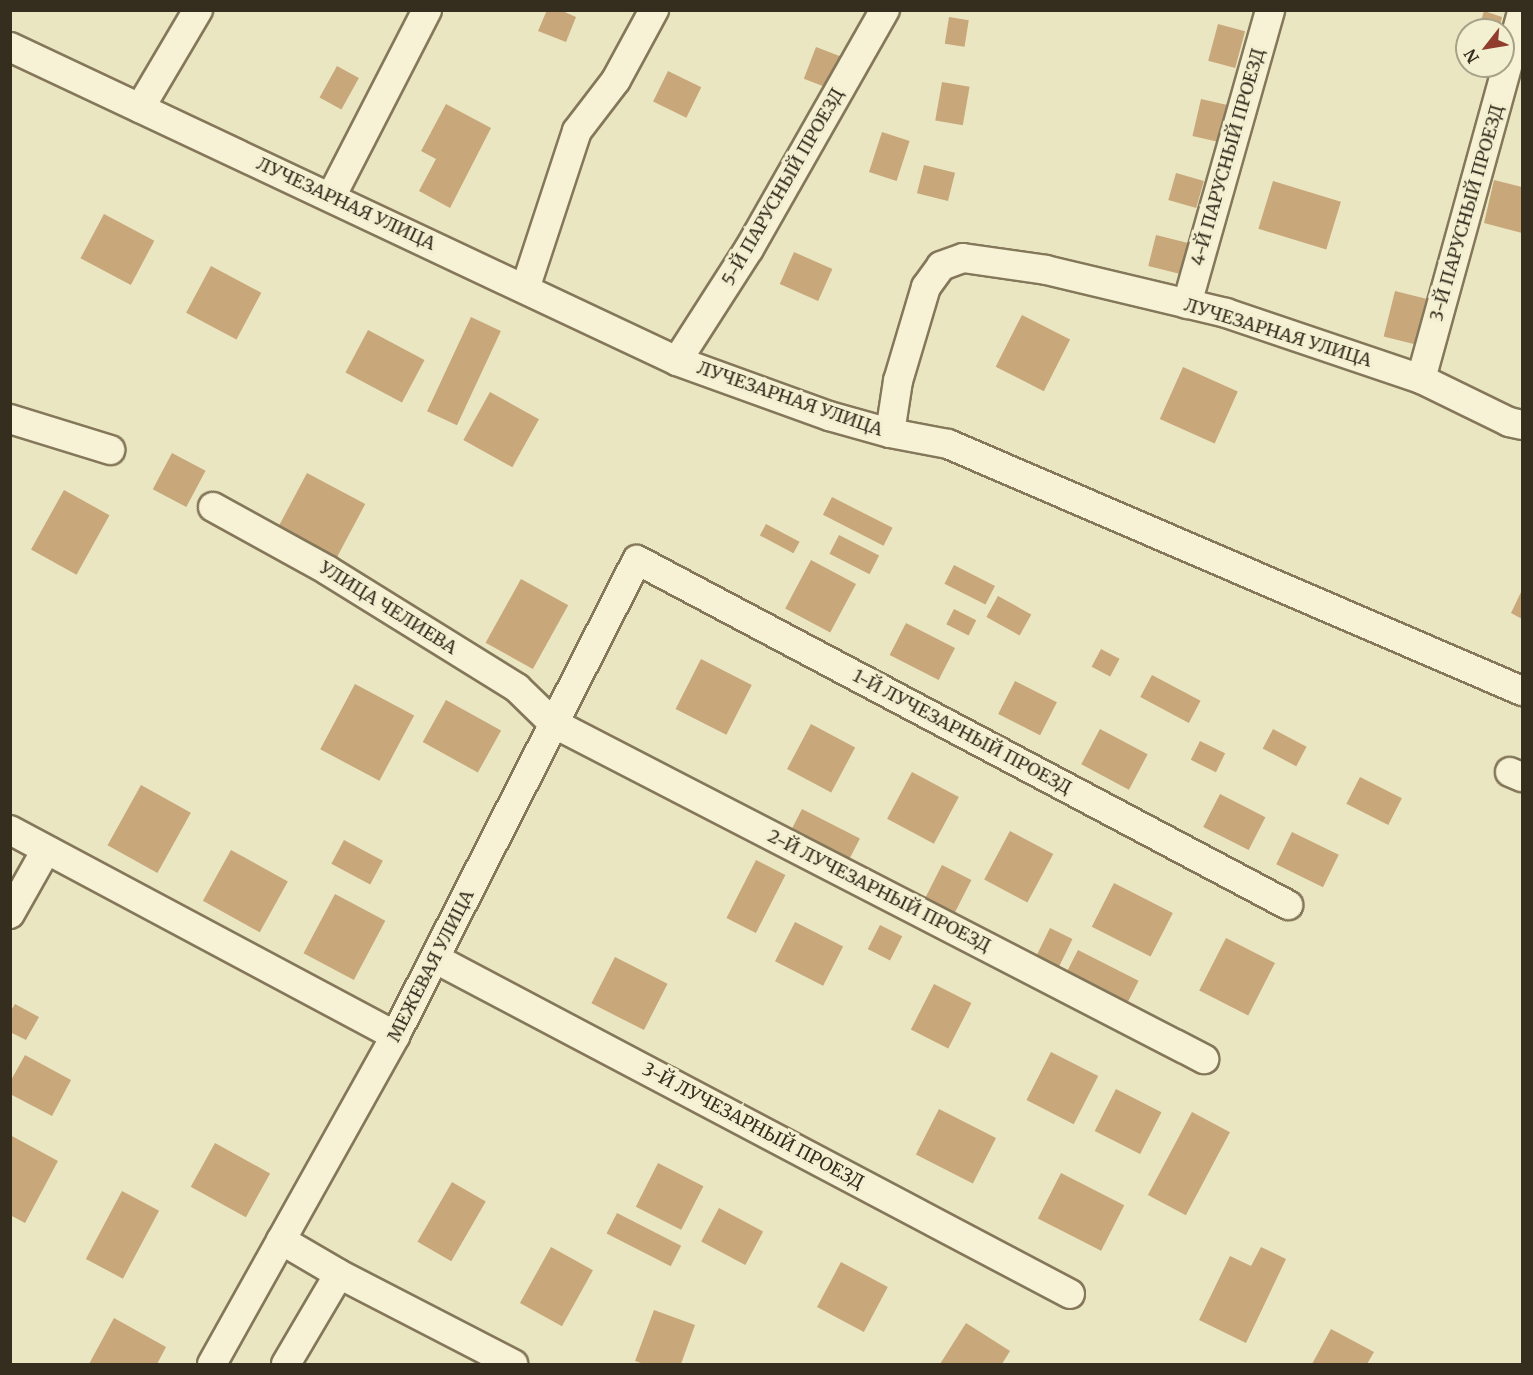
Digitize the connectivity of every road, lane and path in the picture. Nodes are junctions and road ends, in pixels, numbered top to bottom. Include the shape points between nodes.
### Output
1 (198, 10) edge
2 (427, 10) edge
3 (654, 10) edge
4 (885, 10) edge
5 (1269, 10) edge
6 (1522, 12) edge
7 (10, 47) edge
8 (140, 108) junction
9 (331, 197) junction
10 (525, 289) junction
11 (1188, 304) junction
12 (677, 360) junction
13 (1421, 379) junction
14 (10, 419) edge
15 (1522, 425) edge
16 (890, 433) junction
17 (111, 450) dead end
18 (213, 507) dead end
19 (637, 560) joint
20 (1522, 691) edge
21 (553, 723) junction
22 (10, 830) edge
23 (46, 850) junction
24 (1288, 905) dead end
25 (10, 914) edge
26 (436, 959) junction
27 (395, 1036) junction
28 (1204, 1059) dead end
29 (281, 1240) junction
30 (339, 1274) junction
31 (1070, 1294) dead end
32 (212, 1365) edge
33 (286, 1365) edge
34 (513, 1365) edge

1 - 8 street
2 - 9 street
3 - 10 street via 616,80 577,131
4 - 12 street, 5-Й ПАРУСНЫЙ ПРОЕЗД via 749,249
5 - 11 street, 4-Й ПАРУСНЫЙ ПРОЕЗД
6 - 13 street, 3-Й ПАРУСНЫЙ ПРОЕЗД
7 - 8 street, ЛУЧЕЗАРНАЯ УЛИЦА
8 - 9 street, ЛУЧЕЗАРНАЯ УЛИЦА
9 - 10 street, ЛУЧЕЗАРНАЯ УЛИЦА
10 - 12 street, ЛУЧЕЗАРНАЯ УЛИЦА
11 - 13 street, ЛУЧЕЗАРНАЯ УЛИЦА via 1226,313
11 - 16 street, ЛУЧЕЗАРНАЯ УЛИЦА via 1046,270 963,258 941,266 926,287 912,331 898,381
12 - 16 street, ЛУЧЕЗАРНАЯ УЛИЦА via 829,416
13 - 15 street, ЛУЧЕЗАРНАЯ УЛИЦА
14 - 17 street
16 - 20 street via 948,444
18 - 21 street, УЛИЦА ЧЕЛИЕВА via 327,570 517,688
19 - 21 street, МЕЖЕВАЯ УЛИЦА
19 - 24 street, 1-Й ЛУЧЕЗАРНЫЙ ПРОЕЗД
21 - 26 street, МЕЖЕВАЯ УЛИЦА
21 - 28 street, 2-Й ЛУЧЕЗАРНЫЙ ПРОЕЗД
22 - 23 street
23 - 25 street
23 - 27 street
26 - 27 street, МЕЖЕВАЯ УЛИЦА
26 - 31 street, 3-Й ЛУЧЕЗАРНЫЙ ПРОЕЗД
27 - 29 street, МЕЖЕВАЯ УЛИЦА
29 - 30 street
29 - 32 street, МЕЖЕВАЯ УЛИЦА
30 - 33 street
30 - 34 street

